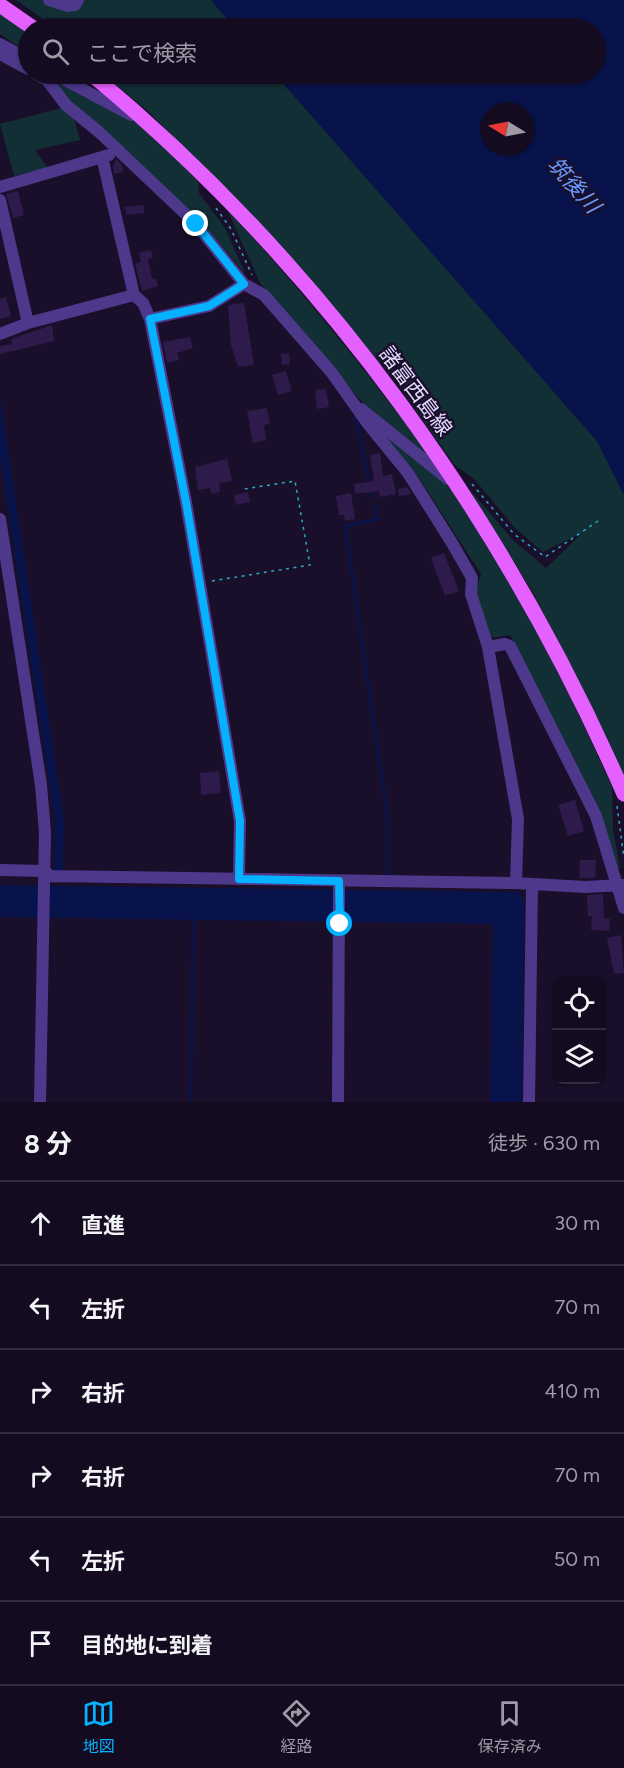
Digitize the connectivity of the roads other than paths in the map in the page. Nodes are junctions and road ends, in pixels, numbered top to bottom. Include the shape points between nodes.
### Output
1 (49, 0) edge
2 (78, 0) edge
3 (0, 5) edge
4 (19, 18) edge
5 (0, 44) edge
6 (0, 54) edge
7 (18, 54) edge
8 (18, 64) edge
9 (50, 84) edge
10 (73, 84) edge
11 (103, 84) edge
12 (141, 116) junction
13 (118, 151) junction
14 (102, 157) junction
15 (0, 187) edge
16 (0, 200) edge
17 (244, 284) junction
18 (134, 295) junction
19 (150, 319) junction
20 (28, 323) junction
21 (0, 334) edge
22 (358, 407) junction
23 (459, 484) junction
24 (0, 519) edge
25 (488, 647) junction
26 (621, 788) edge
27 (0, 870) edge
28 (45, 871) junction
29 (239, 879) junction
30 (516, 883) junction
31 (340, 884) junction
32 (532, 885) junction
33 (621, 885) edge
34 (624, 908) edge
35 (40, 1102) edge
36 (338, 1102) edge
37 (529, 1102) edge

1 - 2 street via 68,6
3 - 4 main road
5 - 7 street
6 - 8 street
9 - 13 street via 66,105
10 - 12 street via 130,115
11 - 12 main road, 諸富西島線
12 - 23 main road, 諸富西島線 via 297,275 383,379
13 - 14 street
13 - 17 street via 196,224
14 - 15 street
14 - 18 street
16 - 20 street
17 - 19 street via 209,306
17 - 22 street via 264,295
18 - 19 street via 143,303
18 - 20 street
19 - 29 street via 240,821
20 - 21 street
22 - 23 street via 454,484
22 - 25 street via 408,473 471,574 471,594
23 - 26 main road, 諸富西島線 via 513,573 580,698
24 - 28 street via 40,785
25 - 30 street via 518,819
25 - 33 street via 510,646 596,816
27 - 28 street
28 - 29 street via 50,876
28 - 35 street
29 - 31 street
30 - 31 street
30 - 32 street
31 - 36 street
32 - 33 street
32 - 37 street
33 - 34 street

